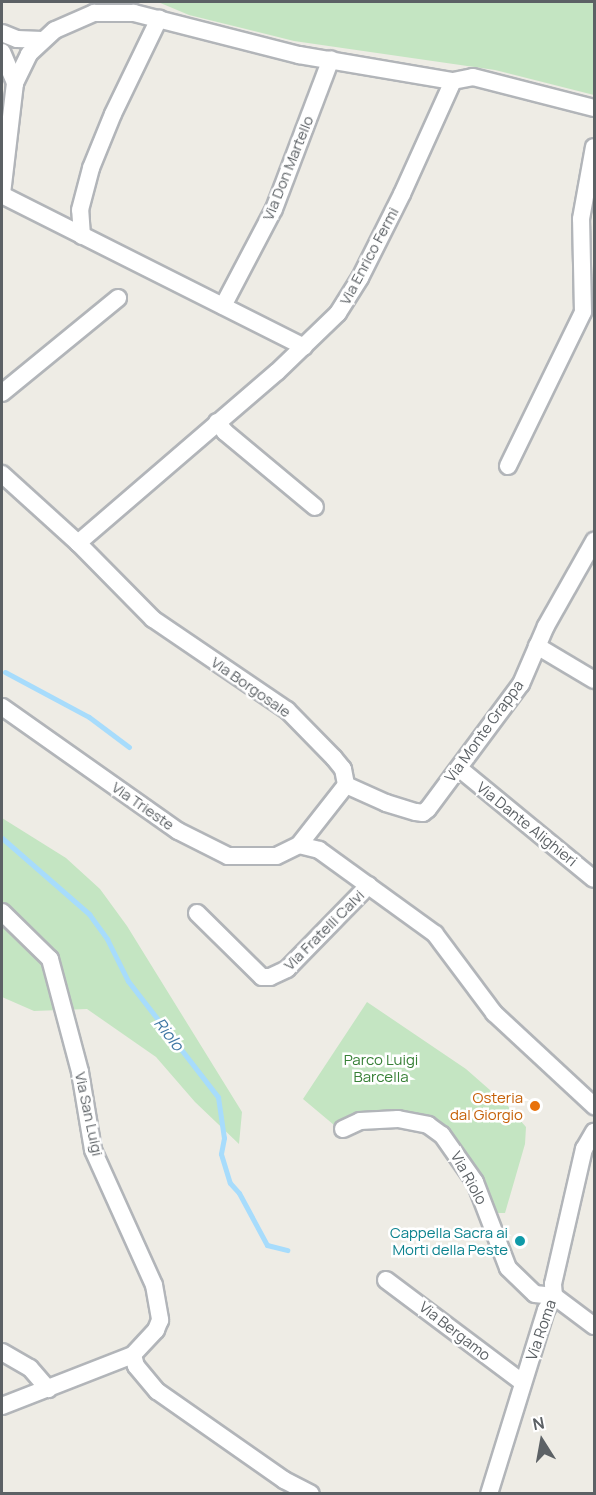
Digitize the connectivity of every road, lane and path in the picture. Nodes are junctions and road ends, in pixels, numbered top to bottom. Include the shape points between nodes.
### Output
1 (159, 19) junction
2 (2, 33) edge
3 (42, 40) junction
4 (2, 52) edge
5 (331, 59) junction
6 (453, 81) junction
7 (15, 83) junction
8 (594, 108) edge
9 (594, 147) edge
10 (2, 195) edge
11 (82, 236) junction
12 (118, 298) dead end
13 (223, 306) junction
14 (304, 347) junction
15 (2, 393) edge
16 (217, 422) junction
17 (508, 466) dead end
18 (2, 474) edge
19 (315, 507) dead end
20 (594, 541) edge
21 (78, 543) junction
22 (537, 646) junction
23 (594, 680) edge
24 (2, 707) edge
25 (460, 769) junction
26 (346, 785) junction
27 (299, 845) junction
28 (594, 879) edge
29 (369, 885) junction
30 (2, 912) edge
31 (196, 913) dead end
32 (594, 1106) edge
33 (343, 1129) dead end
34 (594, 1132) edge
35 (386, 1280) dead end
36 (554, 1296) junction
37 (594, 1326) edge
38 (2, 1352) edge
39 (133, 1355) junction
40 (523, 1383) junction
41 (48, 1389) junction
42 (2, 1406) edge
43 (289, 1487) edge
44 (311, 1494) edge
45 (489, 1494) edge

1 - 3 street via 134,13 94,13
1 - 5 street via 299,55
1 - 11 street via 91,168 80,210
2 - 3 street via 17,39
3 - 7 street via 29,54
4 - 7 street
5 - 6 street
5 - 13 street, Via Don Martello via 274,209
6 - 8 street via 473,77
6 - 14 street, Via Enrico Fermi via 360,278 338,313
7 - 10 street
9 - 17 street via 580,227 583,312
10 - 11 street
11 - 13 street
12 - 15 street
13 - 14 street
14 - 16 street, Via Enrico Fermi
16 - 19 street
16 - 21 street, Via Enrico Fermi
18 - 21 street, Via Borgosale
20 - 22 street, Via Monte Grappa
21 - 26 street, Via Borgosale via 153,619 287,710 343,769
22 - 23 street
22 - 25 street, Via Monte Grappa via 520,684
24 - 27 street, Via Trieste via 178,831 228,856 276,856
25 - 26 street, Via Monte Grappa via 423,813 386,803
25 - 28 street, Via Dante Alighieri
26 - 27 street
27 - 29 street via 319,850
29 - 31 street, Via Fratelli Calvi via 286,969 270,977 262,977
29 - 32 street via 435,934 494,1013
30 - 39 street, Via San Luigi via 50,959 80,1072 93,1150 154,1284 160,1320
33 - 36 street, Via Riolo via 360,1121 398,1119 429,1125 442,1135 474,1182 508,1268 535,1294
34 - 36 street, Via Roma via 584,1149 553,1284
35 - 40 street, Via Bergamo
36 - 37 street, Via Riolo
36 - 40 street, Via Roma
38 - 41 street via 30,1368
39 - 41 street, Via San Luigi
39 - 43 street via 136,1366 157,1391
40 - 45 street, Via Roma
41 - 42 street, Via San Luigi
43 - 44 street

